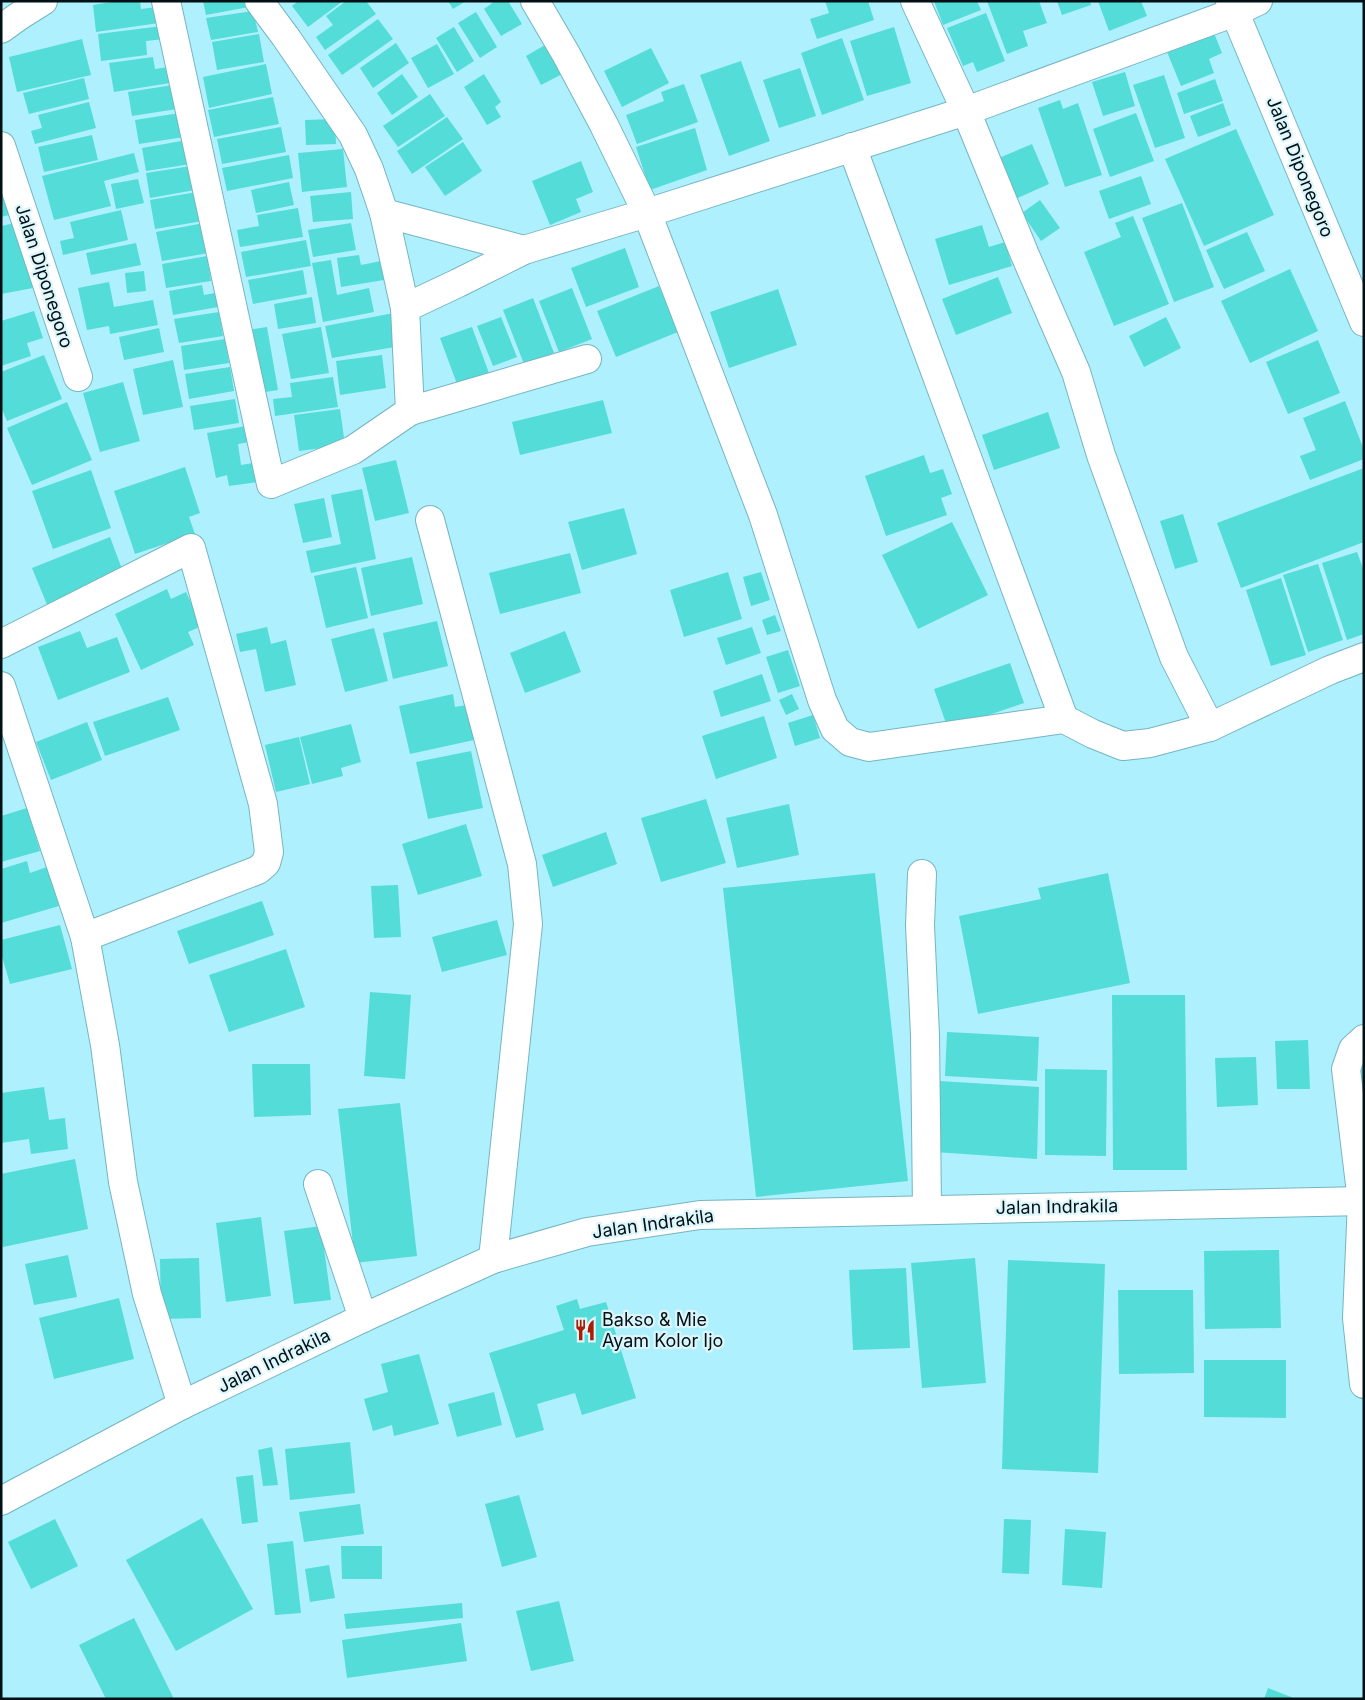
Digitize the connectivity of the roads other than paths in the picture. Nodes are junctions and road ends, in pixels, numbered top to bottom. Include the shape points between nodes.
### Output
1 (43, 1) edge
2 (166, 1) edge
3 (259, 1) edge
4 (534, 1) edge
5 (914, 1) edge
6 (1241, 5) edge
7 (1, 29) edge
8 (966, 111) junction
9 (1, 146) edge
10 (852, 147) junction
11 (384, 213) junction
12 (647, 213) junction
13 (524, 250) junction
14 (405, 308) junction
15 (1364, 322) edge
16 (587, 359) dead end
17 (78, 377) dead end
18 (410, 412) junction
19 (430, 520) dead end
20 (1, 644) edge
21 (1364, 657) edge
22 (1, 686) edge
23 (1064, 719) junction
24 (1210, 727) junction
25 (922, 874) dead end
26 (85, 937) junction
27 (1364, 1039) edge
28 (318, 1184) dead end
29 (1363, 1201) edge
30 (927, 1209) junction
31 (493, 1259) junction
32 (363, 1318) junction
33 (1364, 1384) edge
34 (182, 1405) junction
35 (1, 1501) edge

1 - 7 street
2 - 18 street via 271,484 353,450
3 - 11 street via 353,136 369,169
4 - 12 street via 604,124
5 - 8 street
6 - 8 street
6 - 15 street, Jalan Diponegoro
8 - 10 street
8 - 24 street via 1076,372 1101,455 1174,657
9 - 17 street, Jalan Diponegoro
10 - 12 street
10 - 23 street
11 - 13 street
11 - 14 street
12 - 13 street
12 - 23 street via 763,514 822,700 835,729 850,742 870,747
13 - 14 street
14 - 18 street
16 - 18 street
19 - 31 street via 522,864 526,899 528,924
20 - 26 street via 191,548 263,804 269,852 266,863 258,870
21 - 24 street
22 - 26 street
23 - 24 street via 1123,746 1150,743
25 - 30 street via 920,924 926,1035
26 - 34 street via 123,1182 147,1294
27 - 29 street via 1353,1049 1346,1069
28 - 32 street
29 - 30 street, Jalan Indrakila
29 - 33 street via 1357,1318
30 - 31 street, Jalan Indrakila via 700,1215 587,1232
31 - 32 street, Jalan Indrakila
32 - 34 street, Jalan Indrakila
34 - 35 street, Jalan Indrakila

